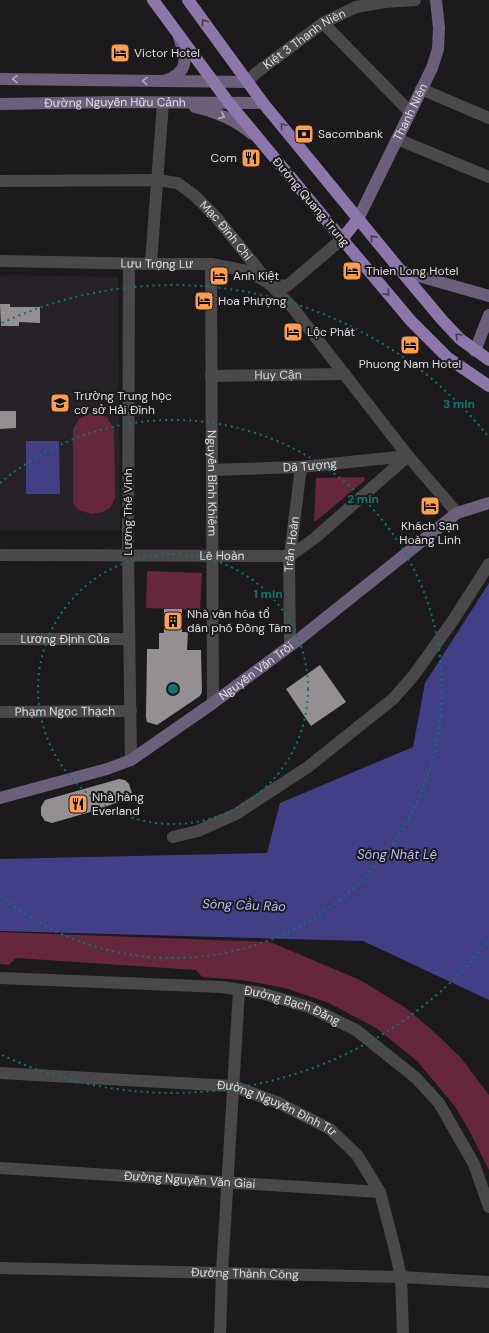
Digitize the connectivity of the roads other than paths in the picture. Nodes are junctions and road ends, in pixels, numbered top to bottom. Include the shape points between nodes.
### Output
1 (153, 0) edge
2 (188, 0) edge
3 (415, 0) edge
4 (436, 0) edge
5 (324, 23) junction
6 (179, 35) junction
7 (0, 79) edge
8 (164, 81) junction
9 (212, 82) junction
10 (247, 82) junction
11 (421, 89) junction
12 (167, 103) junction
13 (229, 103) junction
14 (264, 103) junction
15 (0, 104) edge
16 (410, 112) junction
17 (489, 118) edge
18 (256, 136) junction
19 (397, 138) junction
20 (489, 177) edge
21 (157, 180) junction
22 (0, 181) edge
23 (358, 219) junction
24 (342, 239) junction
25 (0, 261) edge
26 (151, 263) junction
27 (130, 264) junction
28 (211, 264) junction
29 (401, 271) junction
30 (270, 284) junction
31 (489, 296) edge
32 (489, 315) edge
33 (475, 350) junction
34 (489, 360) edge
35 (344, 374) junction
36 (212, 376) junction
37 (489, 386) edge
38 (408, 456) junction
39 (301, 467) junction
40 (212, 470) junction
41 (489, 503) edge
42 (457, 513) junction
43 (0, 555) edge
44 (128, 555) junction
45 (212, 555) junction
46 (290, 556) junction
47 (489, 564) edge
48 (0, 639) edge
49 (130, 640) junction
50 (290, 646) junction
51 (213, 703) junction
52 (131, 711) junction
53 (0, 712) edge
54 (131, 760) junction
55 (0, 798) edge
56 (173, 837) dead end
57 (0, 978) edge
58 (239, 990) junction
59 (0, 1073) edge
60 (233, 1086) junction
61 (0, 1168) edge
62 (228, 1183) junction
63 (380, 1192) junction
64 (489, 1207) edge
65 (0, 1268) edge
66 (222, 1273) junction
67 (401, 1277) junction
68 (489, 1282) edge
69 (220, 1333) edge
70 (403, 1333) edge

1 - 6 main road, Đường Quang Trung
10 -> 2 main road, Đường Quang Trung
3 - 5 street, Kiệt 3 Thanh Niên via 356,7
4 - 11 street, Thanh Niên via 438,49
5 - 10 street, Kiệt 3 Thanh Niên
5 - 16 street
6 - 8 street via 185,61 180,71 171,79
6 - 9 main road, Đường Quang Trung
8 -> 7 street, Đường Nguyễn Hữu Cảnh
8 - 9 street, Đường Nguyễn Hữu Cảnh
9 - 10 street, Đường Nguyễn Hữu Cảnh
9 - 13 main road, Đường Quang Trung
10 - 14 main road, Đường Quang Trung
11 - 16 street, Thanh Niên
11 - 17 street
12 - 13 street, Đường Nguyễn Hữu Cảnh
12 - 15 street, Đường Nguyễn Hữu Cảnh
12 -> 18 street via 187,105 215,113
12 - 21 street
13 - 14 street, Đường Nguyễn Hữu Cảnh
13 - 18 main road, Đường Quang Trung
23 -> 14 main road, Đường Quang Trung
16 - 19 street, Thanh Niên
18 - 24 main road, Đường Quang Trung
19 - 20 street
19 - 23 street, Thanh Niên
21 - 22 street, Mạc Đĩnh Chi
21 - 26 street
21 - 30 street, Mạc Đĩnh Chi via 177,183 195,196 216,217
23 - 24 main road
29 -> 23 main road, Đường Quang Trung
24 - 30 street, Lưu Trọng Lư via 287,286
24 -> 37 main road, Đường Quang Trung via 411,321 448,358
25 - 27 street, Lưu Trọng Lư
26 - 27 street, Lưu Trọng Lư
26 - 28 street, Lưu Trọng Lư
27 - 44 street, Lương Thế Vinh
28 - 30 street, Lưu Trọng Lư via 247,271
28 - 36 street, Nguyễn Bỉnh Khiêm
29 - 31 street
33 -> 29 main road, Đường Quang Trung via 443,321
30 - 35 street, Mạc Đĩnh Chi via 293,308
32 - 33 street
33 - 34 main road, Đường Quang Trung
35 - 36 street, Huy Cận
35 - 38 street, Mạc Đĩnh Chi
36 - 40 street, Nguyễn Bỉnh Khiêm
38 - 39 street, Dã Tượng
38 - 42 street, Mạc Đĩnh Chi
38 - 46 street via 315,538
39 - 40 street, Dã Tượng
39 - 46 street, Trần Hoàn
40 - 45 street, Nguyễn Bỉnh Khiêm
41 - 42 street, Nguyễn Văn Trỗi
42 - 50 street, Nguyễn Văn Trỗi
43 - 44 street, Lê Hoàn
44 - 45 street, Lê Hoàn
44 - 49 street, Lương Thế Vinh
45 - 46 street, Lê Hoàn
45 - 51 street, Nguyễn Bỉnh Khiêm
46 - 50 street, Trần Hoàn
47 - 56 street via 414,675 393,699 308,766 236,814 198,831
48 - 49 street, Lương Định Của
49 - 52 street, Lương Thế Vinh
50 - 51 street, Nguyễn Văn Trỗi
51 - 54 street, Nguyễn Văn Trỗi
52 - 53 street, Phạm Ngọc Thạch
52 - 54 street, Lương Thế Vinh
54 - 55 street, Nguyễn Văn Trỗi
57 - 58 street, Đường Bạch Đằng via 222,987
58 - 60 street
58 - 64 street, Đường Bạch Đằng via 261,993 309,1007 356,1030 416,1078 438,1103 474,1164
59 - 60 street, Đường Nguyễn Đình Tư
60 - 62 street
60 - 63 street, Đường Nguyễn Đình Tư via 280,1103 330,1129 357,1155
61 - 62 street, Đường Nguyễn Văn Giai
62 - 63 street, Đường Nguyễn Văn Giai
62 - 66 street
63 - 67 street, Đường Nguyễn Đình Tư
65 - 66 street, Đường Thành Công
66 - 67 street, Đường Thành Công
66 - 69 street
67 - 68 street, Đường Thành Công
67 - 70 street, Đường Nguyễn Đình Tư

